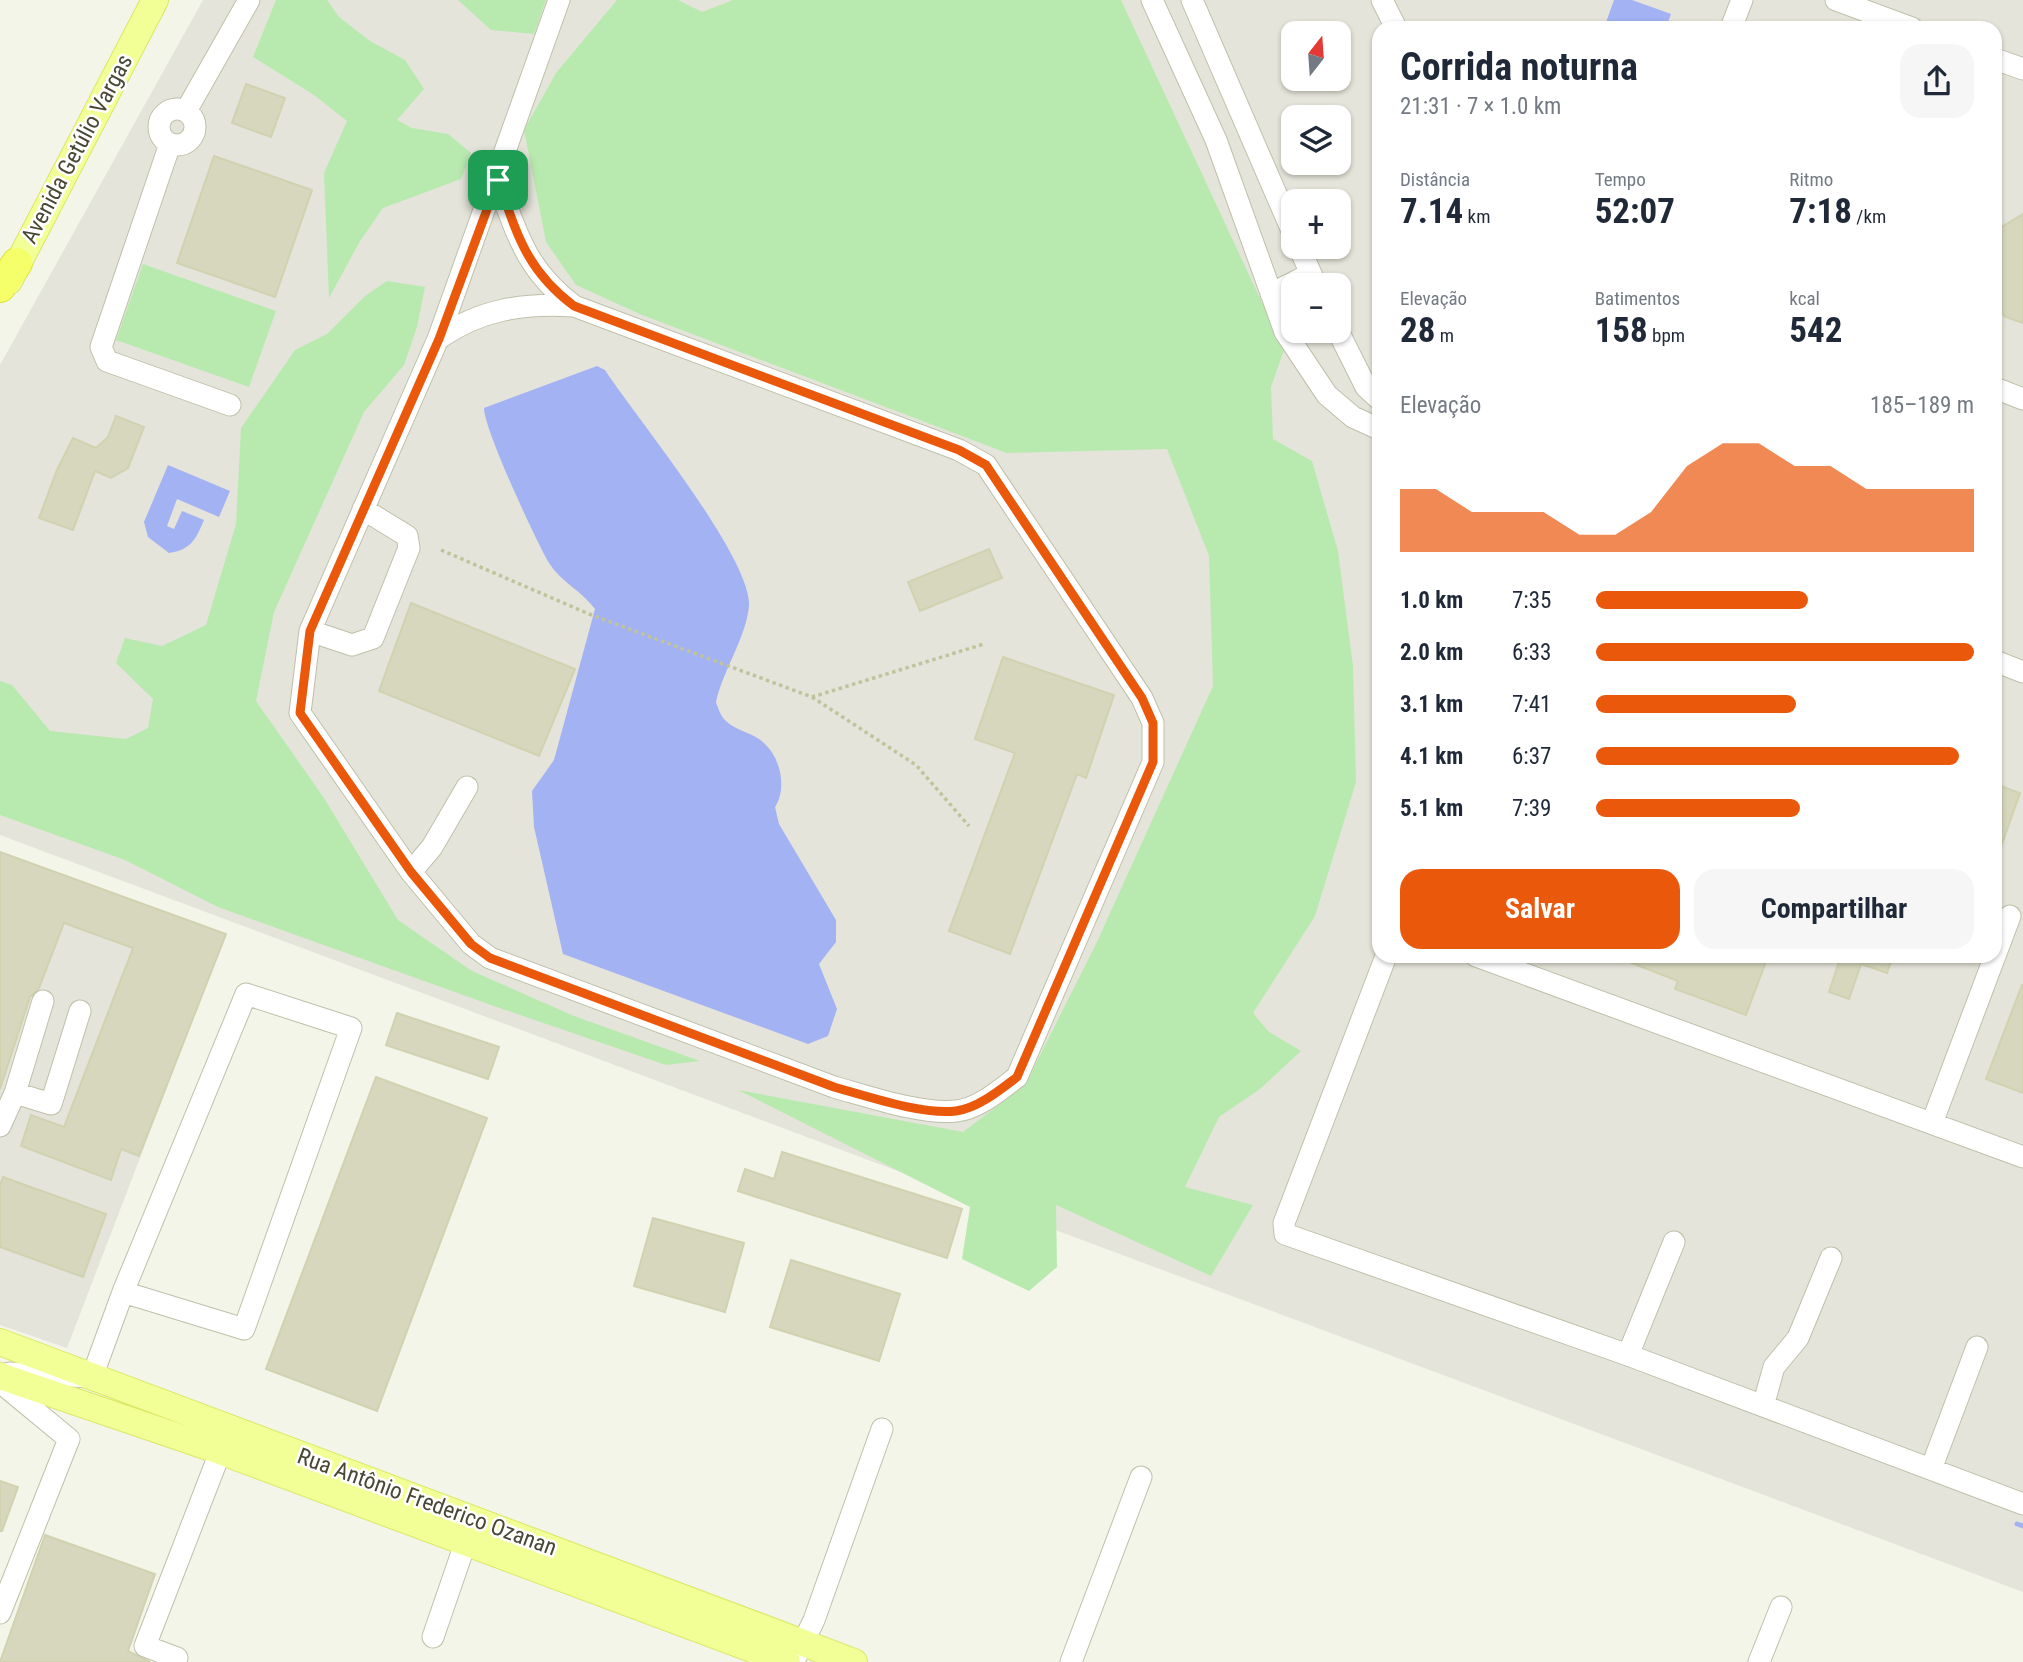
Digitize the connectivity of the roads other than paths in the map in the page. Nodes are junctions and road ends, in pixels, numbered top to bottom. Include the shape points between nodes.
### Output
1 (155, 0) edge
2 (249, 0) edge
3 (559, 0) edge
4 (1152, 0) edge
5 (1192, 0) edge
6 (1382, 0) edge
7 (1742, 0) edge
8 (1836, 0) edge
9 (1392, 21) edge
10 (1734, 21) edge
11 (1893, 21) edge
12 (2002, 62) edge
13 (2023, 69) edge
14 (498, 180) junction
15 (1281, 205) edge
16 (17, 263) junction
17 (0, 287) edge
18 (1281, 290) edge
19 (1271, 293) junction
20 (0, 298) edge
21 (574, 306) junction
22 (439, 339) junction
23 (1344, 343) edge
24 (2002, 391) edge
25 (1372, 393) edge
26 (2023, 399) edge
27 (230, 405) dead end
28 (1372, 426) edge
29 (363, 509) junction
30 (310, 631) junction
31 (2002, 664) edge
32 (2023, 672) edge
33 (467, 788) dead end
34 (411, 872) junction
35 (2010, 916) dead end
36 (2002, 937) edge
37 (1383, 963) edge
38 (1495, 963) edge
39 (1992, 963) edge
40 (43, 1001) dead end
41 (80, 1011) dead end
42 (15, 1093) junction
43 (1932, 1124) junction
44 (0, 1126) edge
45 (2023, 1157) edge
46 (1674, 1242) dead end
47 (1831, 1258) dead end
48 (123, 1292) junction
49 (0, 1342) edge
50 (1976, 1347) dead end
51 (1628, 1355) junction
52 (0, 1374) edge
53 (92, 1377) junction
54 (0, 1382) edge
55 (1763, 1406) junction
56 (882, 1429) dead end
57 (225, 1440) junction
58 (1931, 1469) junction
59 (1141, 1476) dead end
60 (2021, 1495) edge
61 (466, 1544) junction
62 (1781, 1607) dead end
63 (0, 1613) edge
64 (433, 1637) dead end
65 (794, 1655) edge
66 (175, 1662) edge
67 (854, 1662) edge
68 (1071, 1662) edge
69 (1759, 1662) edge

1 - 16 main road, Avenida Getúlio Vargas
2 - 27 lane via 186,111 177,108 160,118 158,128 170,144 101,347 107,361
3 - 14 lane
4 - 19 lane via 1216,140
5 - 15 lane
6 - 9 lane
7 - 10 lane
8 - 11 lane
12 - 13 lane
14 - 21 lane via 518,239 548,287
14 - 22 lane
16 - 17 highway
16 - 20 main road, Avenida Getúlio Vargas
18 - 19 lane
19 - 28 lane via 1285,332 1327,395
21 - 22 lane via 537,304 502,309 457,326
21 - 34 lane via 959,450 986,465 1142,698 1153,723 1153,762 1017,1077 992,1097 957,1111 890,1103 834,1087 490,958 471,944
22 - 29 lane
23 - 25 lane
24 - 26 lane
29 - 30 lane
29 - 30 lane via 407,536 409,548 373,638 352,645
30 - 34 lane via 300,713
31 - 32 lane
33 - 34 lane via 432,847
35 - 36 lane
37 - 51 lane via 1284,1223 1285,1234
38 - 43 lane
39 - 43 lane
40 - 42 lane
41 - 42 lane via 51,1104
42 - 44 lane
43 - 45 lane
46 - 51 lane
47 - 55 lane via 1798,1338 1774,1367
48 - 48 lane via 244,1329 351,1028 246,994
48 - 53 lane
49 - 53 main road, Rua Antônio Frederico Ozanan
50 - 58 lane
51 - 55 lane
52 - 53 lane
52 - 57 main road, Rua Antônio Frederico Ozanan
53 - 57 main road, Rua Antônio Frederico Ozanan
54 - 63 lane via 69,1439
55 - 58 lane
56 - 65 lane via 814,1620
57 - 61 main road, Rua Antônio Frederico Ozanan
57 - 65 main road, Rua Antônio Frederico Ozanan
57 - 66 lane via 145,1646 177,1658
58 - 60 lane
59 - 68 lane
61 - 64 lane
61 - 65 main road, Rua Antônio Frederico Ozanan
62 - 69 lane
65 - 67 main road, Rua Antônio Frederico Ozanan

